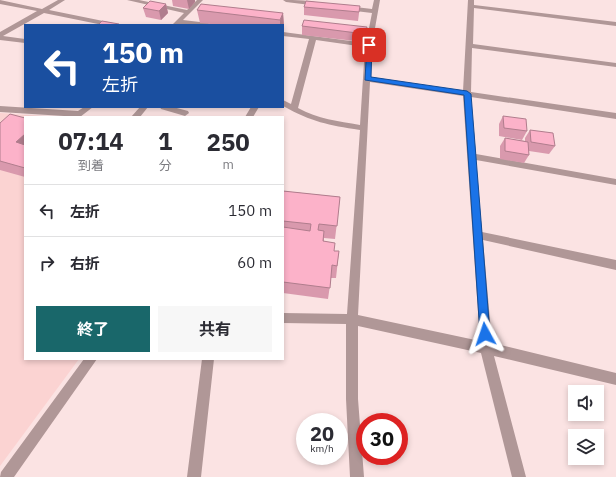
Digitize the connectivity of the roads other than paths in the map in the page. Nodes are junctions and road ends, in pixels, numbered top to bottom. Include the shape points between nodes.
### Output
1 (62, 0) edge
2 (130, 0) edge
3 (200, 0) edge
4 (286, 0) edge
5 (377, 0) edge
6 (0, 2) edge
7 (471, 3) edge
8 (323, 5) edge
9 (337, 6) edge
10 (43, 10) junction
11 (374, 11) junction
12 (188, 12) junction
13 (177, 23) edge
14 (108, 24) edge
15 (192, 24) edge
16 (616, 24) edge
17 (284, 34) edge
18 (0, 35) edge
19 (0, 38) edge
20 (313, 38) junction
21 (24, 41) edge
22 (369, 45) junction
23 (469, 46) junction
24 (616, 66) edge
25 (367, 79) junction
26 (467, 94) junction
27 (284, 104) edge
28 (88, 108) edge
29 (143, 108) edge
30 (168, 108) edge
31 (0, 109) edge
32 (294, 109) junction
33 (185, 113) dead end
34 (80, 116) edge
35 (136, 116) edge
36 (616, 116) edge
37 (364, 128) junction
38 (471, 156) junction
39 (616, 182) edge
40 (477, 235) junction
41 (616, 265) edge
42 (284, 318) edge
43 (352, 319) junction
44 (486, 348) junction
45 (91, 360) edge
46 (208, 360) edge
47 (616, 379) edge
48 (6, 477) edge
49 (194, 477) edge
50 (357, 477) edge
51 (519, 477) edge

1 - 10 street
2 - 12 street
3 - 12 street
4 - 8 street
5 - 11 street
6 - 10 street
7 - 16 street
7 - 23 street
9 - 11 street
10 - 14 street
10 - 18 street
11 - 22 street
12 - 13 street
13 - 15 street
17 - 20 street
19 - 21 street
20 - 22 street
20 - 32 street
22 - 25 street
23 - 24 street
23 - 26 street
25 - 26 street
25 - 37 street
26 - 36 street
26 - 38 street
27 - 32 street
28 - 34 street
29 - 35 street
30 - 33 street
31 - 34 street
32 - 37 street via 325,122
37 - 43 street
38 - 39 street
38 - 40 street
40 - 41 street
40 - 44 street
42 - 43 street
43 - 44 street
43 - 50 street via 352,399
44 - 47 street
44 - 51 street
45 - 48 street
46 - 49 street

